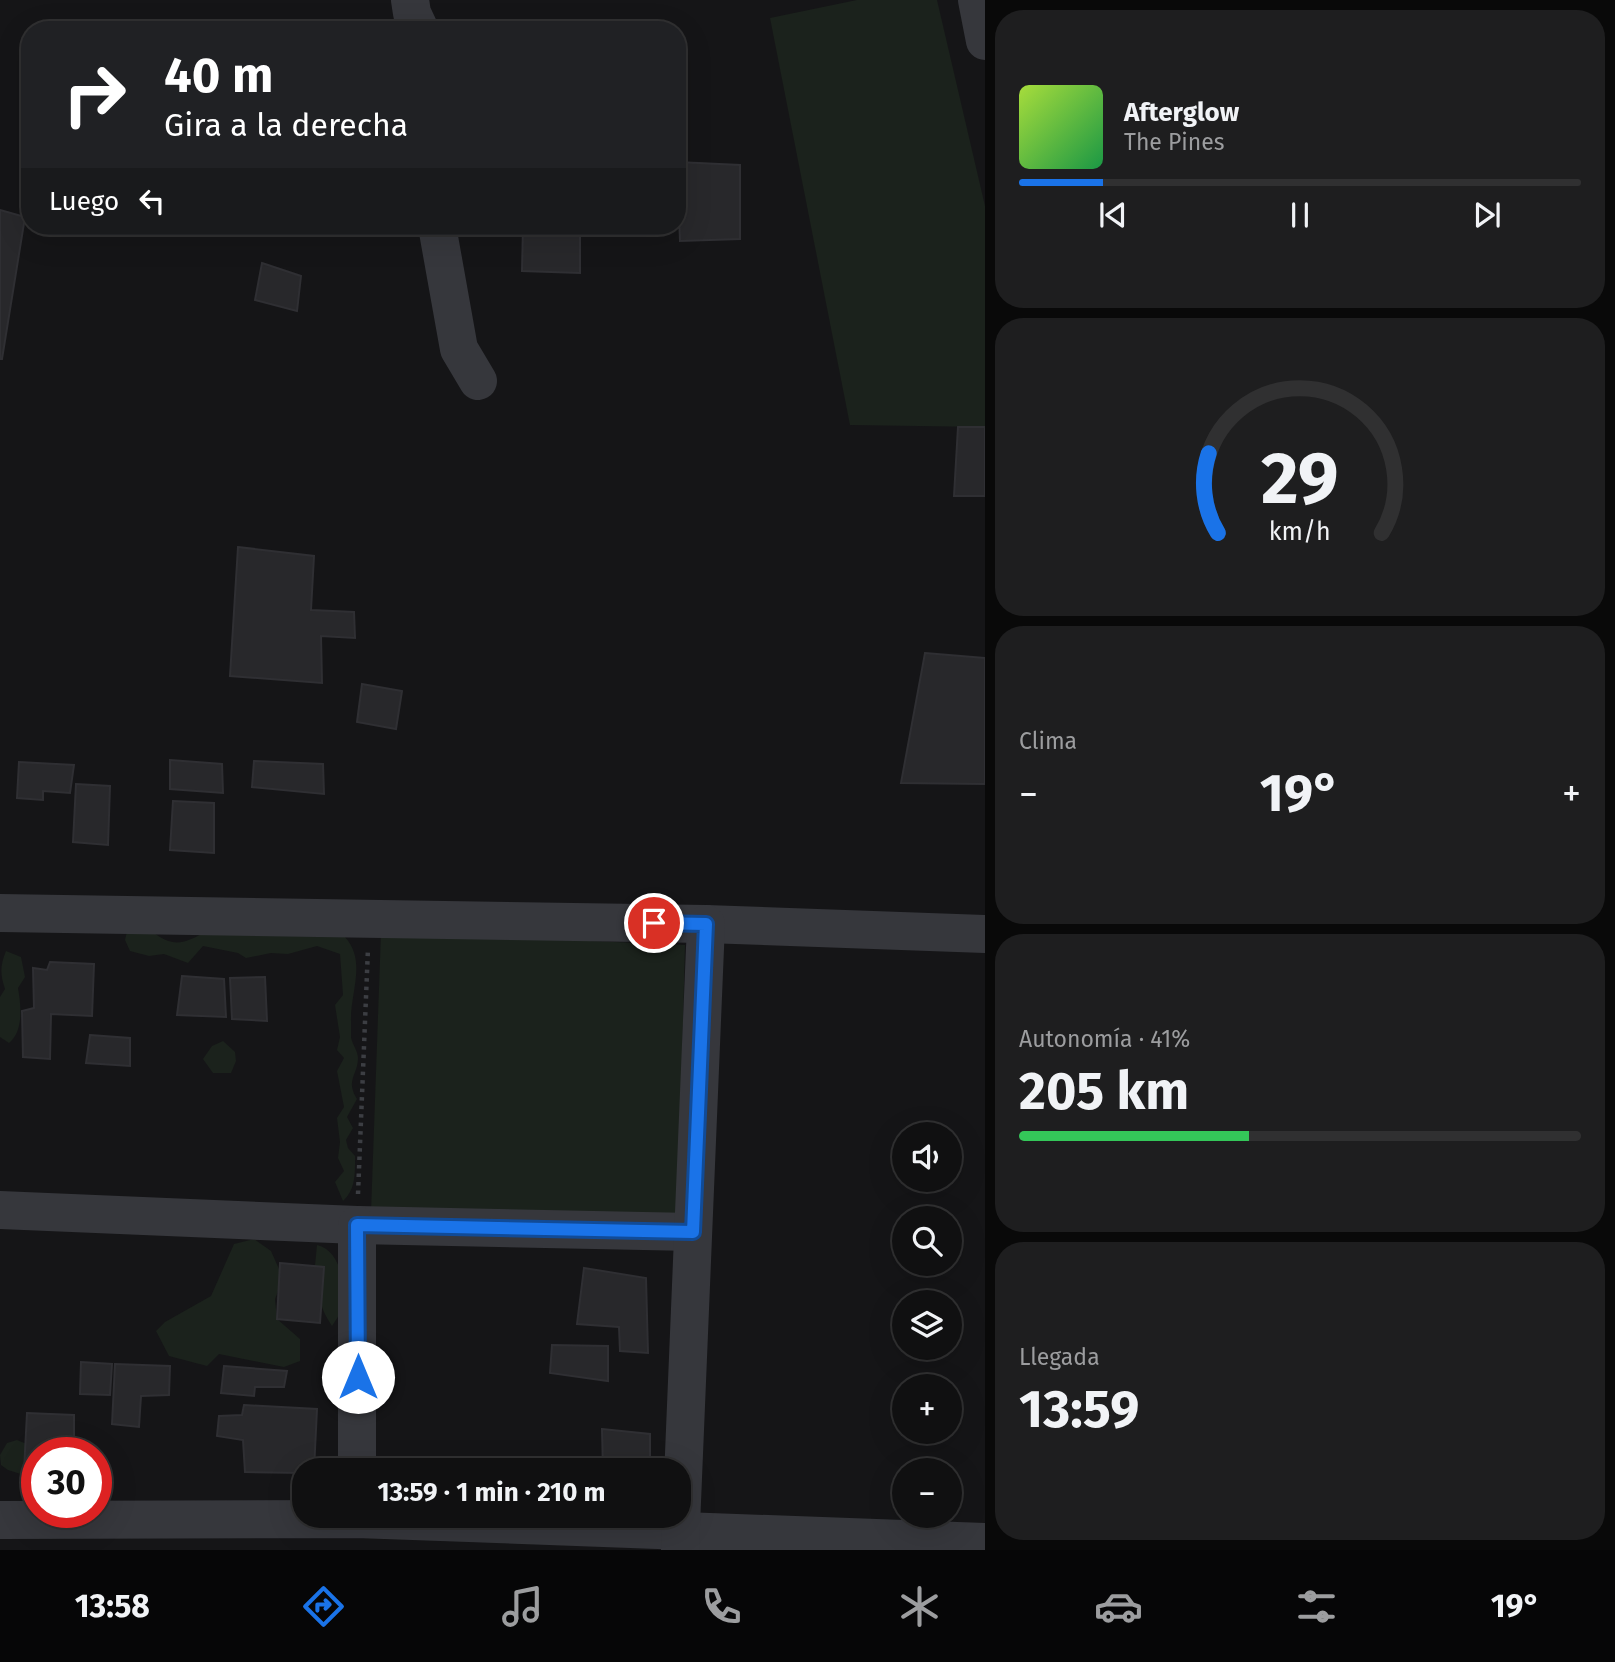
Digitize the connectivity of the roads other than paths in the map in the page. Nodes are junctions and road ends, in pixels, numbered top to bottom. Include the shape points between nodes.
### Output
1 (410, 0) edge
2 (977, 0) edge
3 (415, 21) edge
4 (985, 41) edge
5 (439, 235) edge
6 (478, 381) dead end
7 (0, 913) edge
8 (706, 924) junction
9 (985, 934) edge
10 (0, 1210) edge
11 (357, 1225) junction
12 (693, 1232) junction
13 (357, 1458) edge
14 (0, 1520) edge
15 (292, 1527) edge
16 (357, 1528) edge
17 (680, 1541) edge
18 (985, 1542) edge

1 - 3 street
2 - 4 street
5 - 6 street via 459,349
7 - 8 street
8 - 9 street
8 - 12 street
10 - 11 street
11 - 12 street
11 - 13 street
12 - 17 street
14 - 15 street
16 - 17 street
17 - 18 street

